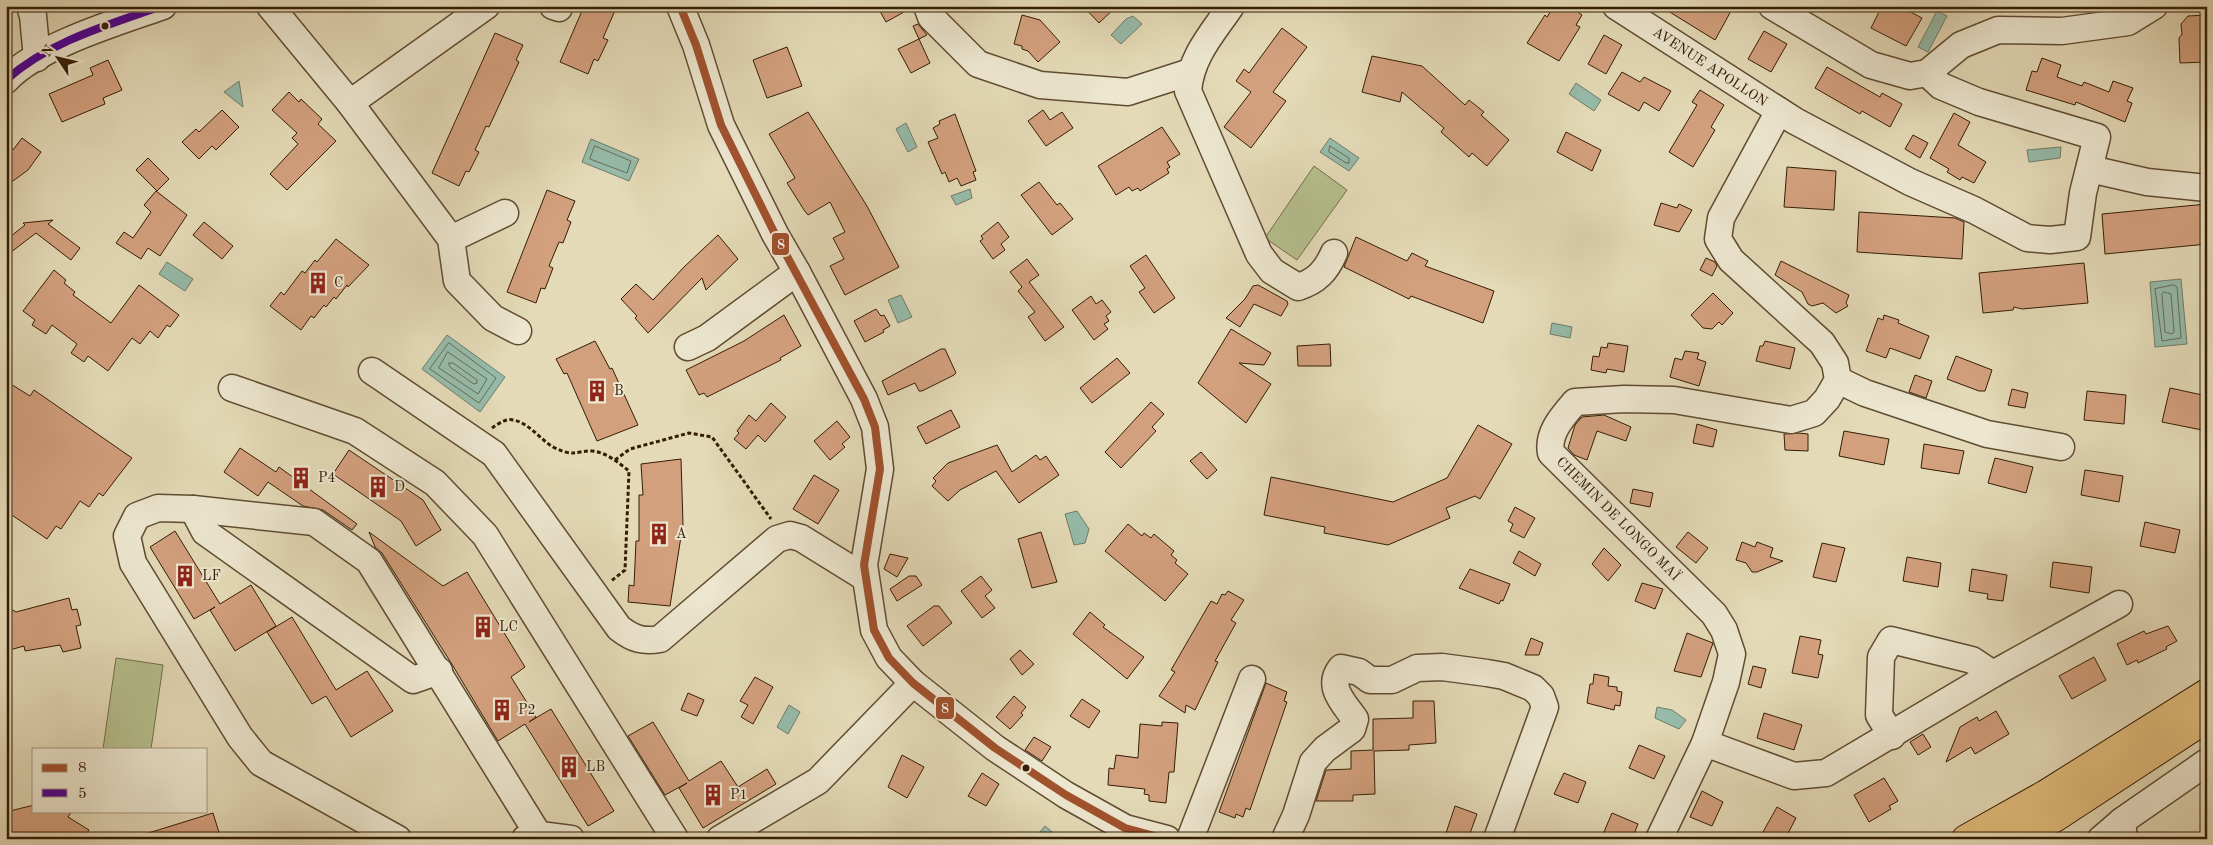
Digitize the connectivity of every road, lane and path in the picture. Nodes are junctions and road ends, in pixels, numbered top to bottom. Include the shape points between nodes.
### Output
1 (30, 6) edge
2 (163, 6) edge
3 (270, 6) edge
4 (486, 6) edge
5 (680, 6) edge
6 (927, 6) edge
7 (1232, 6) edge
8 (1616, 6) edge
9 (1772, 6) edge
10 (2154, 6) edge
11 (37, 58) junction
12 (1190, 72) junction
13 (1927, 73) junction
14 (6, 80) edge
15 (350, 104) junction
16 (1779, 111) junction
17 (2090, 169) junction
18 (2207, 188) edge
19 (505, 213) dead end
20 (451, 239) junction
21 (1334, 253) dead end
22 (798, 272) junction
23 (518, 331) dead end
24 (688, 347) dead end
25 (372, 371) dead end
26 (1838, 380) junction
27 (232, 388) dead end
28 (472, 439) junction
29 (2061, 447) dead end
30 (615, 460) junction
31 (193, 509) junction
32 (784, 537) junction
33 (864, 577) junction
34 (594, 594) junction
35 (2119, 604) dead end
36 (440, 671) junction
37 (1993, 674) junction
38 (1252, 679) dead end
39 (913, 683) junction
40 (2207, 693) edge
41 (2207, 718) edge
42 (1892, 736) junction
43 (1705, 742) junction
44 (2207, 762) edge
45 (2123, 830) edge
46 (1122, 833) edge
47 (535, 837) edge
48 (398, 839) edge
49 (570, 839) edge
50 (675, 839) edge
51 (720, 839) edge
52 (1166, 839) edge
53 (1190, 839) edge
54 (1285, 839) edge
55 (1497, 839) edge
56 (1659, 839) edge
57 (1966, 839) edge
58 (2016, 839) edge
59 (2101, 839) edge

1 - 11 street
2 - 11 street via 85,33
3 - 15 street
4 - 15 street
5 - 22 street via 721,125 775,234
6 - 12 street via 932,17 978,64 1040,85 1128,92
7 - 12 street via 1199,52
8 - 16 street, AVENUE APOLLON
9 - 13 street via 1870,65 1910,76
10 - 13 street via 2128,22 2062,31 1998,30 1961,45
11 - 14 street
12 - 21 street via 1188,91 1259,254 1272,271 1298,287 1314,282
13 - 17 street via 1941,86 1979,102 2097,137
15 - 20 street
16 - 17 street, AVENUE APOLLON via 1910,182 2027,238 2077,237
16 - 26 street via 1721,218 1718,239 1731,260 1822,344 1835,363
17 - 18 street via 2147,182
19 - 20 street
20 - 23 street via 457,281 493,318
22 - 24 street via 707,338
22 - 33 street via 864,399 875,427 880,469
25 - 28 street
26 - 29 street via 1865,393 1987,434
26 - 43 street, CHEMIN DE LONGO MAÏ via 1814,413 1791,420 1674,400 1575,402 1559,421 1549,445 1551,453 1714,614 1724,630 1732,654
27 - 50 street via 355,431 435,483 485,535
28 - 30 path via 503,421 513,420 552,447 570,454 593,451
28 - 34 street via 494,454
30 - 32 path via 630,449 689,433 712,437
30 - 34 path via 630,471 625,570
31 - 36 street via 205,532 414,680
31 - 36 street via 314,522 369,561
31 - 48 street via 158,508 137,516 127,536 133,563 240,737 261,763
32 - 33 street via 801,538
32 - 34 street via 777,539 660,639 632,638 619,628
33 - 39 street via 874,630 889,658
35 - 37 street
36 - 47 street
37 - 42 street
37 - 42 street via 1972,660 1891,640 1881,657 1879,715
38 - 53 street
39 - 46 street via 995,748
39 - 51 street via 818,781
40 - 57 highway via 2046,794
41 - 58 highway via 2056,817
42 - 43 street via 1826,773 1794,776
43 - 56 street, CHEMIN DE LONGO MAÏ
44 - 45 street
45 - 59 street
46 - 52 street
47 - 49 street
54 - 55 street via 1313,762 1352,729 1355,719 1336,692 1334,683 1341,668 1359,672 1370,680 1392,680 1417,668 1442,667 1504,676 1533,688 1545,707

